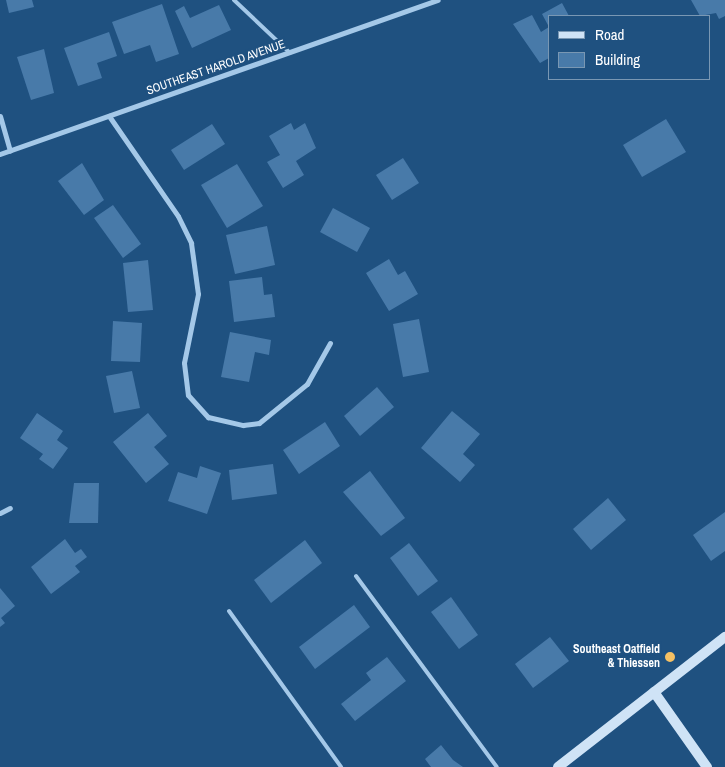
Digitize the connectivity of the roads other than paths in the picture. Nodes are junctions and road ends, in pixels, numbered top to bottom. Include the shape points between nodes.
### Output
1 (234, 0) edge
2 (438, 0) edge
3 (290, 53) junction
4 (0, 116) edge
5 (109, 116) junction
6 (10, 151) junction
7 (0, 154) edge
8 (330, 343) dead end
9 (10, 508) dead end
10 (0, 513) edge
11 (356, 576) dead end
12 (229, 611) dead end
13 (725, 637) edge
14 (654, 692) junction
15 (341, 767) edge
16 (497, 767) edge
17 (558, 767) edge
18 (708, 767) edge

1 - 3 lane
2 - 3 street, SOUTHEAST HAROLD AVENUE
3 - 5 street, SOUTHEAST HAROLD AVENUE
4 - 6 street
5 - 6 street, SOUTHEAST HAROLD AVENUE
5 - 8 street via 178,216 191,243 198,294 184,363 188,395 208,417 243,425 259,423 307,384
6 - 7 street, SOUTHEAST HAROLD AVENUE
9 - 10 street
11 - 16 lane
12 - 15 lane
13 - 14 main road
14 - 17 main road
14 - 18 main road

